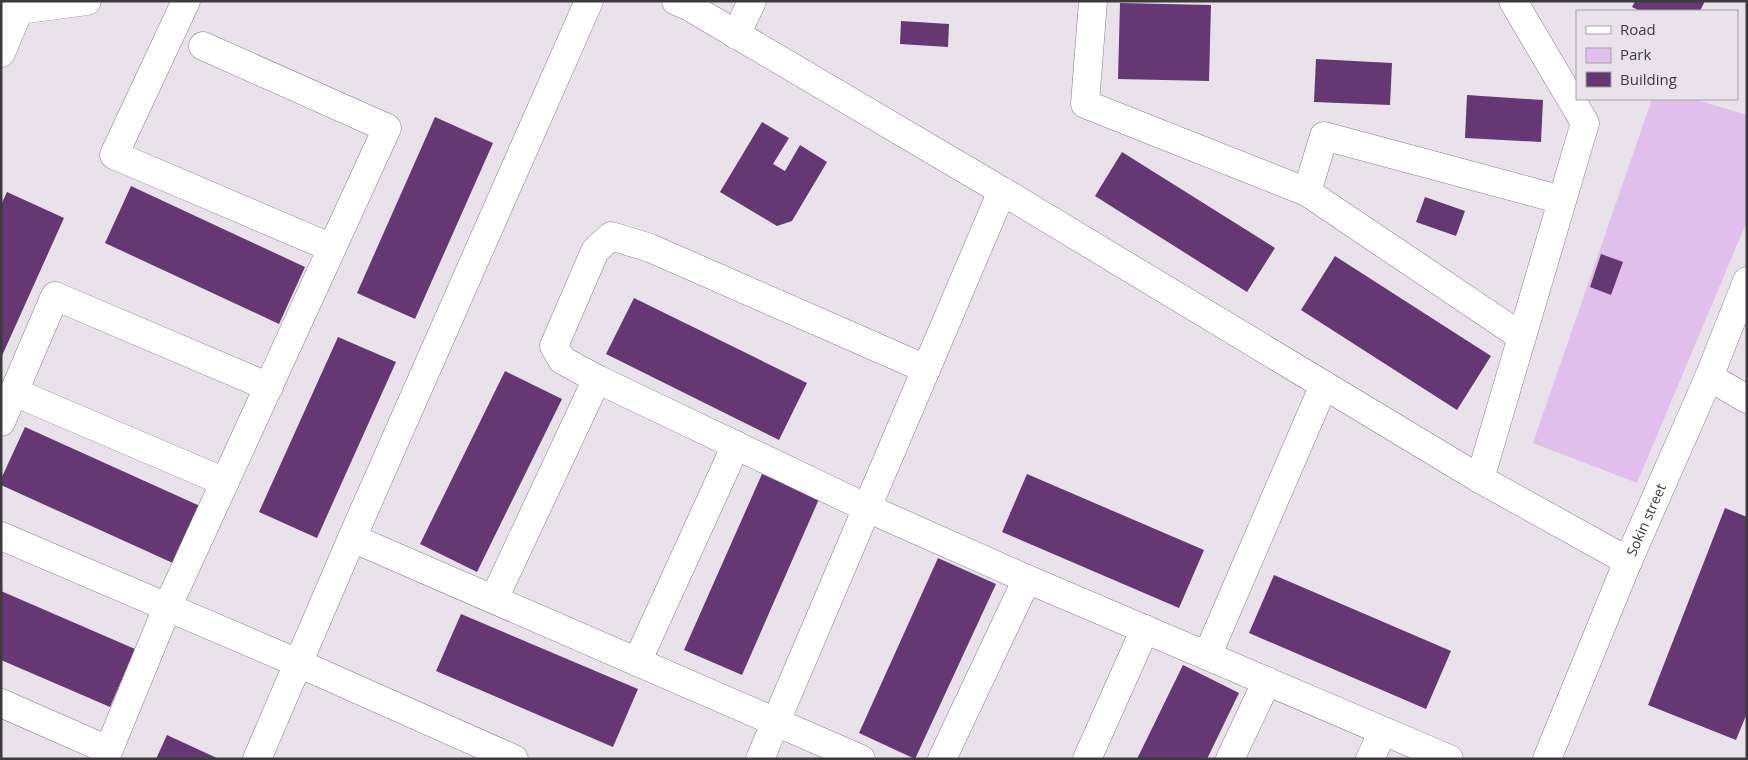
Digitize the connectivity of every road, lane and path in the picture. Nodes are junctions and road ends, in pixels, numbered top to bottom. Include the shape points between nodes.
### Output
1 (87, 1) edge
2 (186, 1) edge
3 (589, 1) edge
4 (676, 1) edge
5 (752, 1) edge
6 (1093, 1) edge
7 (1513, 1) edge
8 (10, 10) edge
9 (736, 35) junction
10 (203, 46) dead end
11 (1, 53) edge
12 (1002, 191) junction
13 (1307, 192) junction
14 (1562, 200) junction
15 (332, 248) junction
16 (1747, 281) edge
17 (1522, 337) junction
18 (926, 369) junction
19 (1709, 377) junction
20 (597, 379) junction
21 (1324, 385) junction
22 (269, 387) junction
23 (14, 392) junction
24 (1747, 398) edge
25 (1, 422) edge
26 (736, 445) junction
27 (1480, 479) junction
28 (225, 482) junction
29 (867, 508) junction
30 (1, 536) edge
31 (352, 538) junction
32 (1628, 562) junction
33 (1027, 579) junction
34 (494, 599) junction
35 (168, 608) junction
36 (1145, 629) junction
37 (1207, 656) junction
38 (637, 662) junction
39 (298, 663) junction
40 (1267, 681) junction
41 (1, 703) edge
42 (775, 722) junction
43 (1383, 731) junction
44 (107, 755) edge
45 (257, 759) edge
46 (514, 759) edge
47 (760, 759) edge
48 (861, 759) edge
49 (942, 759) edge
50 (1087, 759) edge
51 (1230, 759) edge
52 (1370, 759) edge
53 (1449, 759) edge
54 (1547, 759) edge

1 - 8 street
2 - 15 street via 114,155
3 - 31 street
4 - 9 street
5 - 9 street
6 - 13 street via 1086,104
7 - 14 street via 1585,123
8 - 11 street
9 - 12 street
10 - 15 street via 387,128
12 - 18 street
12 - 21 street
13 - 14 street via 1324,136
13 - 17 street
14 - 17 street
15 - 22 street
16 - 19 street, Sokin street
17 - 27 street
18 - 20 street via 650,248 611,236 595,251 554,346 562,360
18 - 29 street
19 - 24 street
19 - 32 street, Sokin street
20 - 26 street
20 - 34 street
21 - 27 street
21 - 37 street
22 - 23 street via 55,296
22 - 28 street
23 - 25 street
23 - 28 street
26 - 29 street
26 - 38 street
27 - 32 street
28 - 35 street
29 - 33 street
29 - 42 street
30 - 35 street
31 - 34 street
31 - 39 street
32 - 54 street, Sokin street
33 - 36 street
33 - 49 street
34 - 38 street
35 - 39 street
35 - 44 street
36 - 37 street
36 - 50 street
37 - 40 street
38 - 42 street
39 - 45 street
39 - 46 street
40 - 43 street
40 - 51 street
41 - 44 street
42 - 47 street
42 - 48 street
43 - 52 street
43 - 53 street

